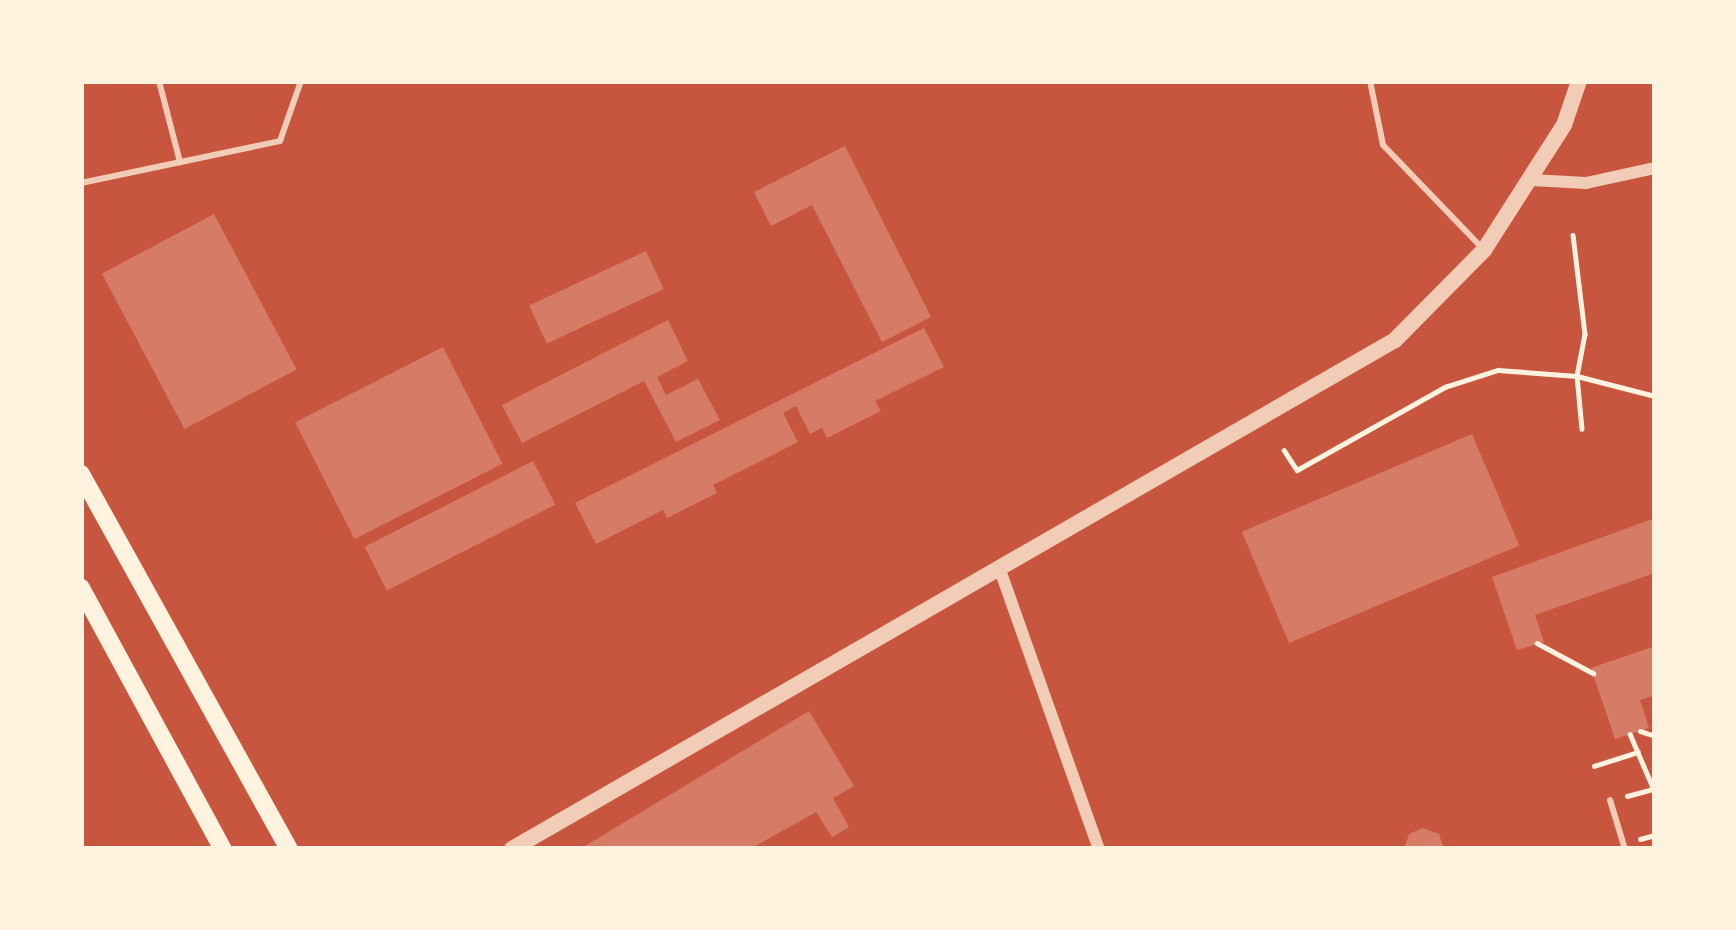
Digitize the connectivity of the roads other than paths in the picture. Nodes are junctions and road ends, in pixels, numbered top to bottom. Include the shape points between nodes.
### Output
1 (159, 81) edge
2 (302, 81) edge
3 (1370, 81) edge
4 (1580, 81) edge
5 (180, 162) junction
6 (1654, 172) edge
7 (1532, 181) junction
8 (81, 182) edge
9 (1484, 250) junction
10 (81, 474) edge
11 (1000, 570) junction
12 (81, 588) edge
13 (1610, 800) road end
14 (223, 849) edge
15 (289, 849) edge
16 (512, 849) edge
17 (1100, 849) edge
18 (1625, 849) edge

1 - 5 lane
2 - 5 lane via 280,141
3 - 9 lane via 1383,145
4 - 7 street
5 - 8 lane
6 - 7 street
7 - 9 street
9 - 11 street via 1395,340
10 - 15 main road
11 - 16 street
11 - 17 street
12 - 14 main road
13 - 18 lane

